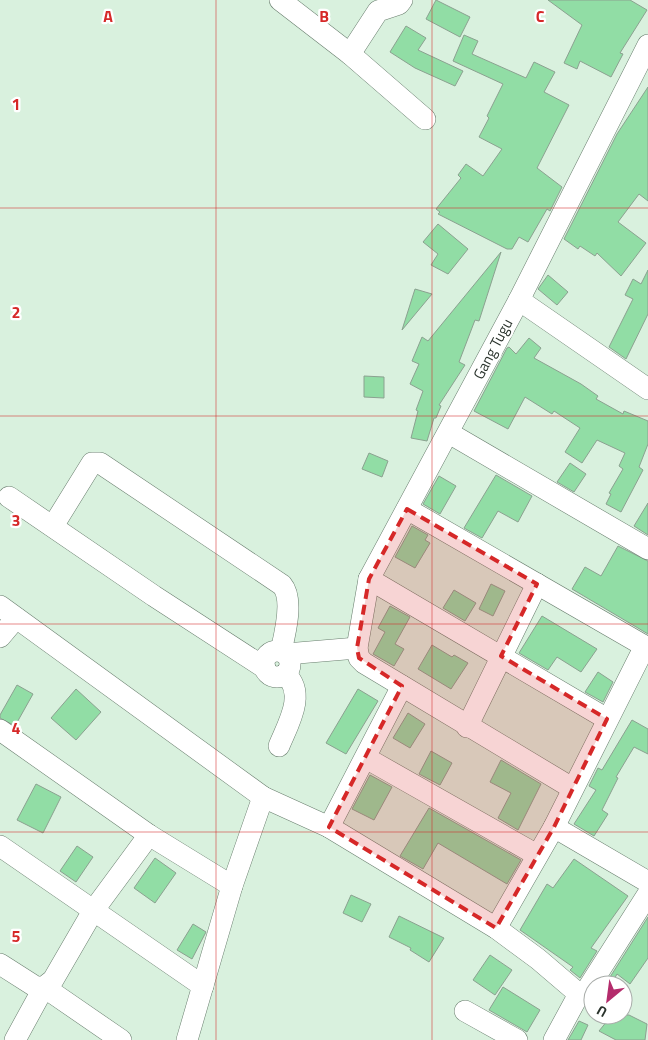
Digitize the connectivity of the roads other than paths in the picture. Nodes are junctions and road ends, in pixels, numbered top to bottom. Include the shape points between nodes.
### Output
1 (280, 0) edge
2 (402, 0) edge
3 (648, 45) edge
4 (350, 54) junction
5 (425, 119) dead end
6 (518, 300) junction
7 (648, 389) edge
8 (449, 433) junction
9 (9, 497) dead end
10 (407, 509) junction
11 (53, 526) junction
12 (648, 549) edge
13 (369, 579) junction
14 (537, 584) junction
15 (8, 612) edge
16 (0, 637) edge
17 (646, 647) edge
18 (358, 653) junction
19 (501, 656) junction
20 (279, 662) junction
21 (402, 686) junction
22 (607, 719) junction
23 (467, 727) junction
24 (0, 730) edge
25 (279, 746) dead end
26 (366, 758) junction
27 (572, 788) junction
28 (269, 800) junction
29 (329, 827) junction
30 (554, 827) junction
31 (149, 835) junction
32 (0, 846) edge
33 (537, 855) junction
34 (648, 882) edge
35 (232, 886) junction
36 (648, 894) edge
37 (93, 911) junction
38 (496, 928) junction
39 (0, 964) edge
40 (203, 986) junction
41 (44, 987) junction
42 (579, 994) junction
43 (465, 1011) dead end
44 (15, 1040) edge
45 (121, 1040) edge
46 (187, 1040) edge
47 (517, 1040) edge
48 (554, 1040) edge

1 - 4 street
2 - 4 street via 378,11
3 - 6 street, Gang Tugu
4 - 5 street
6 - 7 street
6 - 8 street, Gang Tugu
8 - 10 street, Gang Tugu
8 - 12 street
9 - 11 street
10 - 13 street, Gang Tugu
10 - 14 street
11 - 20 street via 154,596
11 - 20 street via 92,463 100,463 282,585 286,590 288,618
13 - 18 street, Gang Tugu
13 - 19 street
14 - 17 street
14 - 19 street
15 - 16 street
15 - 28 street
17 - 22 street
18 - 20 street
18 - 21 street via 364,663
19 - 22 street
19 - 23 street
20 - 25 street via 293,681 296,693
21 - 23 street
21 - 26 street
22 - 27 street
23 - 27 street
24 - 31 street
26 - 29 street
26 - 33 street
27 - 30 street
28 - 29 street
28 - 35 street
29 - 38 street
30 - 33 street
30 - 34 street
31 - 35 street
31 - 37 street
32 - 37 street
33 - 38 street
35 - 40 street
36 - 42 street via 585,993
37 - 40 street
37 - 41 street via 53,980
38 - 42 street
39 - 41 street via 30,984
40 - 46 street
41 - 44 street
41 - 45 street
42 - 48 street
43 - 47 street

